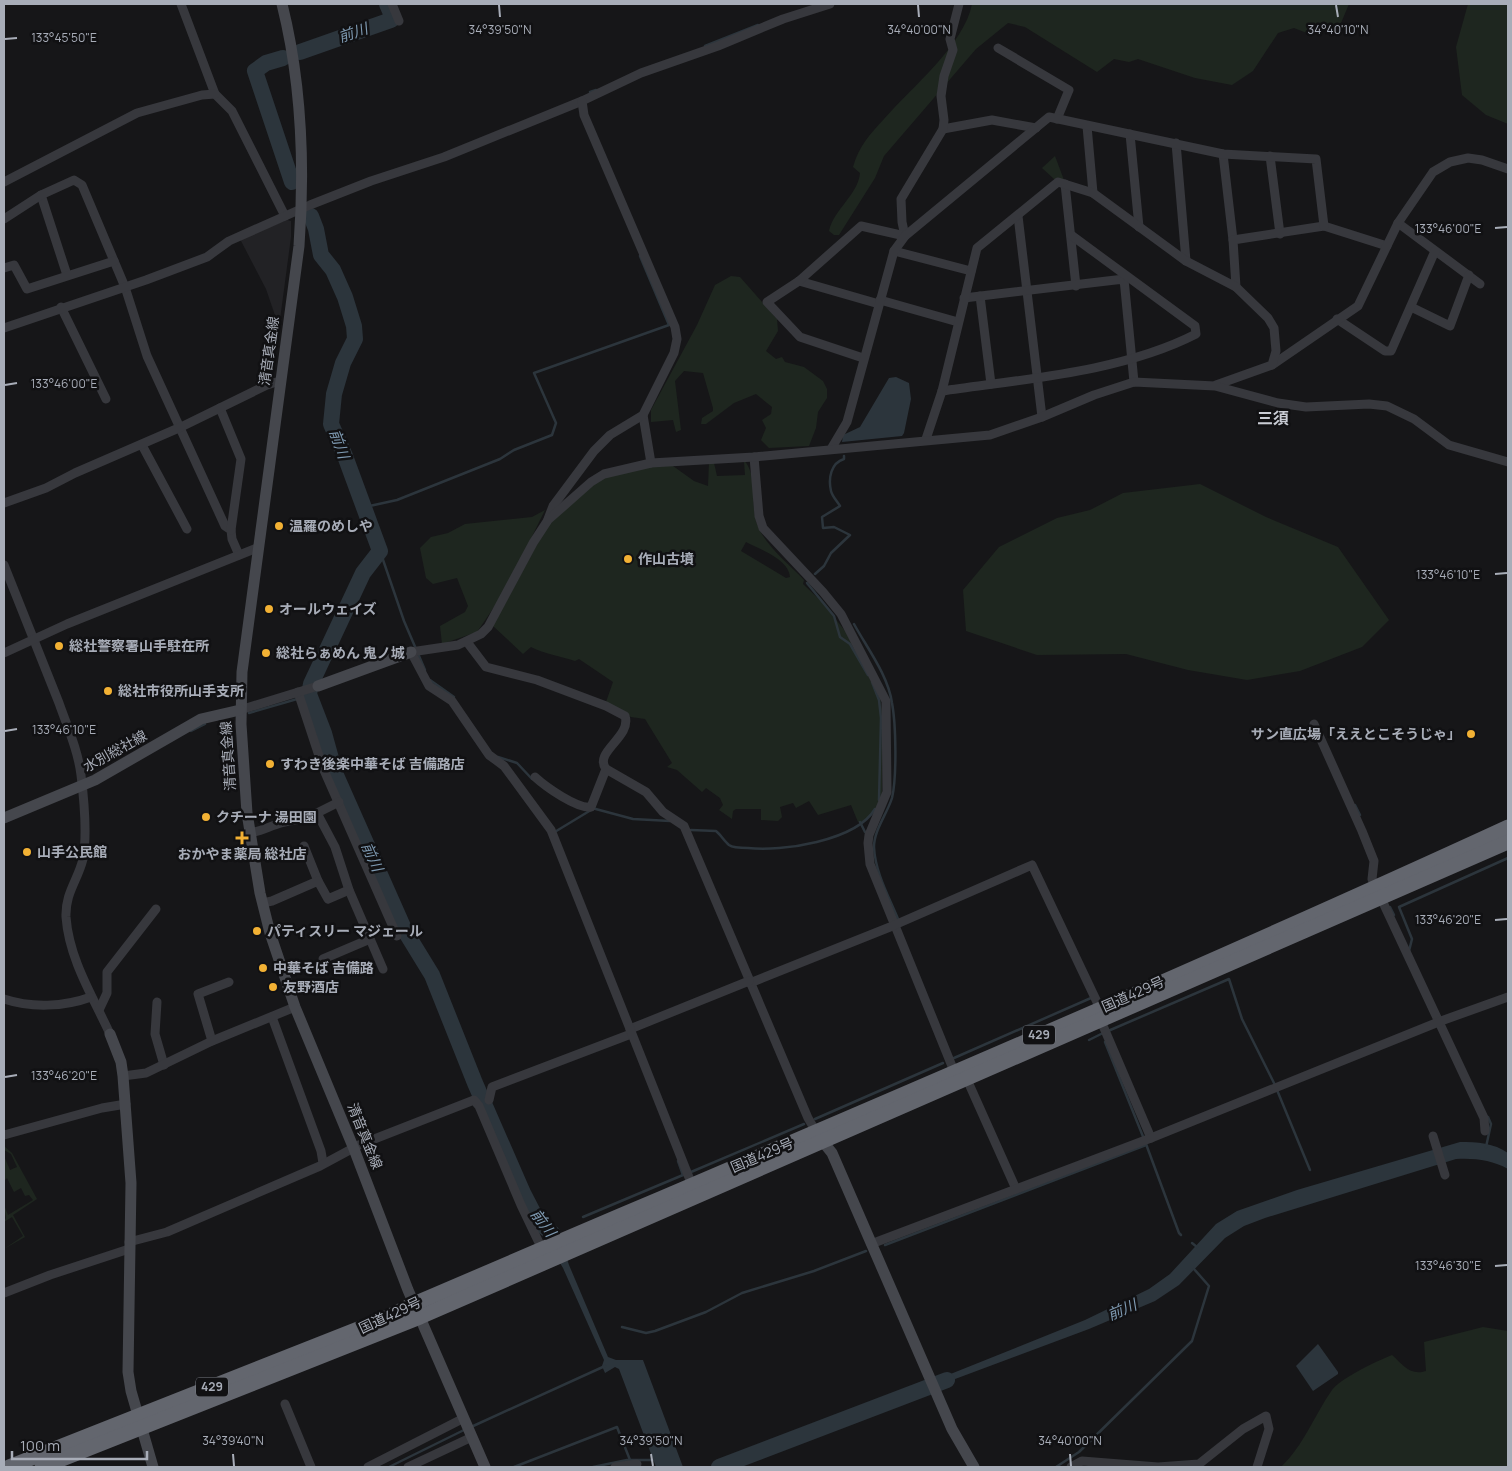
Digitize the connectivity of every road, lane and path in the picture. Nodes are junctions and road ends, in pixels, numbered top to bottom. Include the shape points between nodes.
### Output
1 (181, 4) edge
2 (282, 4) edge
3 (392, 4) edge
4 (830, 4) edge
5 (959, 4) edge
6 (399, 22) dead end
7 (998, 48) dead end
8 (215, 94) junction
9 (582, 101) junction
10 (1057, 119) junction
11 (1087, 126) junction
12 (1036, 128) junction
13 (943, 129) junction
14 (1130, 134) junction
15 (1176, 143) junction
16 (1223, 154) junction
17 (1270, 156) junction
18 (1508, 169) edge
19 (4, 182) edge
20 (1065, 184) junction
21 (1093, 193) junction
22 (41, 195) junction
23 (302, 210) junction
24 (285, 216) junction
25 (1018, 216) junction
26 (4, 219) edge
27 (1398, 223) junction
28 (1324, 226) junction
29 (1139, 227) junction
30 (1280, 234) junction
31 (1070, 235) junction
32 (905, 236) junction
33 (1233, 240) junction
34 (1387, 246) junction
35 (894, 251) junction
36 (1435, 251) junction
37 (114, 261) junction
38 (1186, 261) junction
39 (4, 268) edge
40 (971, 271) junction
41 (67, 275) junction
42 (1469, 276) junction
43 (1125, 278) junction
44 (798, 281) junction
45 (1480, 284) dead end
46 (1076, 286) junction
47 (125, 287) junction
48 (1236, 287) junction
49 (1028, 291) junction
50 (980, 296) junction
51 (964, 298) junction
52 (879, 302) junction
53 (61, 307) junction
54 (1411, 307) junction
55 (1337, 319) junction
56 (958, 322) junction
57 (4, 328) edge
58 (863, 358) junction
59 (1131, 359) junction
60 (1272, 365) junction
61 (1038, 378) junction
62 (280, 381) junction
63 (1134, 382) junction
64 (991, 384) junction
65 (1215, 386) junction
66 (942, 391) junction
67 (106, 399) dead end
68 (220, 408) junction
69 (643, 415) junction
70 (1042, 417) junction
71 (182, 427) junction
72 (926, 439) junction
73 (142, 445) junction
74 (831, 449) junction
75 (754, 457) junction
76 (1508, 462) edge
77 (651, 463) junction
78 (4, 503) edge
79 (548, 520) junction
80 (187, 529) dead end
81 (231, 530) junction
82 (257, 548) junction
83 (239, 555) junction
84 (4, 565) edge
85 (33, 640) junction
86 (467, 642) junction
87 (415, 651) junction
88 (4, 653) edge
89 (313, 687) joint
90 (300, 696) junction
91 (240, 710) junction
92 (1314, 724) dead end
93 (606, 769) junction
94 (536, 777) dead end
95 (82, 786) junction
96 (338, 802) junction
97 (317, 813) junction
98 (4, 818) edge
99 (1508, 827) edge
100 (250, 833) junction
101 (1508, 842) edge
102 (304, 846) dead end
103 (318, 880) junction
104 (349, 890) junction
105 (1379, 893) junction
106 (263, 903) junction
107 (156, 909) dead end
108 (895, 924) junction
109 (397, 936) dead end
110 (370, 939) junction
111 (323, 959) dead end
112 (383, 969) dead end
113 (229, 982) dead end
114 (750, 982) junction
115 (91, 997) junction
116 (1508, 997) edge
117 (4, 999) edge
118 (157, 1002) dead end
119 (296, 1007) junction
120 (99, 1010) junction
121 (272, 1017) junction
122 (1441, 1021) junction
123 (1103, 1023) junction
124 (630, 1031) junction
125 (110, 1034) joint
126 (212, 1041) junction
127 (164, 1065) junction
128 (960, 1075) junction
129 (124, 1076) junction
130 (489, 1100) dead end
131 (126, 1104) junction
132 (1485, 1132) dead end
133 (4, 1135) edge
134 (820, 1137) junction
135 (1434, 1137) dead end
136 (1147, 1139) junction
137 (354, 1149) junction
138 (322, 1163) junction
139 (1444, 1174) dead end
140 (1016, 1189) junction
141 (694, 1191) junction
142 (871, 1244) junction
143 (129, 1245) junction
144 (546, 1253) junction
145 (4, 1292) edge
146 (417, 1310) junction
147 (285, 1404) dead end
148 (140, 1422) junction
149 (468, 1428) junction
150 (637, 1464) dead end
151 (9, 1467) edge
152 (42, 1467) edge
153 (153, 1467) edge
154 (311, 1467) edge
155 (368, 1467) edge
156 (408, 1467) edge
157 (485, 1467) edge
158 (615, 1467) edge
159 (974, 1467) edge
160 (1071, 1467) edge
161 (1257, 1467) edge

1 - 8 street
2 - 23 main road, 清音真金線 via 299,96 303,148
3 - 6 street
4 - 9 street via 641,73
5 - 13 street via 950,39 953,50 941,96
7 - 10 street via 1069,90
8 - 19 street via 137,112
8 - 24 street via 232,111
9 - 23 street
9 - 69 street via 584,115 677,334 674,353
10 - 11 street
10 - 12 street via 1049,117
11 - 14 street
11 - 21 street
12 - 13 street via 992,120
12 - 32 street
13 - 32 street via 901,199
14 - 15 street
14 - 29 street
15 - 16 street
15 - 38 street
16 - 17 street
16 - 33 street
17 - 28 street via 1316,159
17 - 30 street
18 - 27 street via 1468,158 1450,162 1433,172
20 - 21 street
20 - 25 street via 1058,182
20 - 31 street
21 - 29 street
22 - 26 street
22 - 37 street via 74,180 82,185
22 - 41 street
23 - 24 street
23 - 62 main road, 清音真金線
24 - 47 street via 229,241 207,257
25 - 40 street via 977,248
25 - 49 street
27 - 34 street
27 - 36 street
28 - 30 street
28 - 34 street
29 - 38 street
30 - 33 street
31 - 43 street
31 - 46 street
32 - 35 street
32 - 44 street via 861,226
33 - 48 street
34 - 55 street via 1358,306
35 - 40 street
35 - 52 street
36 - 42 street
36 - 54 street
37 - 41 street
37 - 47 street
38 - 48 street
39 - 41 street via 14,265 27,289
40 - 51 street
42 - 45 street
42 - 54 street via 1450,326
43 - 46 street
43 - 59 street
43 - 59 street via 1195,326 1196,334 1173,346
44 - 52 street
44 - 58 street via 767,302 800,337
46 - 49 street
47 - 53 street
47 - 71 street via 147,356
48 - 60 street via 1274,328 1276,352
49 - 50 street
49 - 61 street
50 - 51 street
50 - 64 street
51 - 56 street
52 - 56 street
52 - 58 street
53 - 57 street
53 - 67 street
54 - 55 street via 1391,351 1385,351
55 - 60 street
56 - 66 street
58 - 74 street via 847,422
59 - 61 street
59 - 63 street
60 - 65 street
61 - 64 street
61 - 70 street
62 - 68 street
62 - 82 main road, 清音真金線
63 - 65 street
63 - 70 street
64 - 66 street
65 - 76 street via 1296,406 1387,406 1414,419 1449,445
66 - 72 street
68 - 71 street
68 - 81 street via 241,459
69 - 77 street
69 - 79 street via 610,435 594,451 552,506
70 - 72 street via 990,435
71 - 73 street
71 - 81 street via 225,526
72 - 74 street
73 - 78 street via 75,472 40,491
73 - 80 street
74 - 75 street
75 - 77 street
75 - 108 street via 763,528 824,592 840,614 886,701 887,792 868,843 870,864
77 - 79 street via 604,474
79 - 86 street via 488,627
81 - 83 street
82 - 83 street
82 - 91 main road, 清音真金線
83 - 85 street
84 - 85 street
85 - 88 street
85 - 95 street via 73,743
86 - 87 street
86 - 93 street via 486,667 537,680 625,716 621,736 603,757
87 - 89 main road
87 - 124 street via 429,686 452,701 489,755 504,766 552,833
89 - 90 street
90 - 91 street
90 - 96 street via 323,768
91 - 95 main road, 水別総社線 via 201,719 130,762
91 - 100 main road, 清音真金線
92 - 105 street via 1374,861 1372,880
93 - 94 street via 591,807 584,808
93 - 114 street via 646,792 663,812 684,826
95 - 98 main road, 水別総社線
95 - 115 street via 83,859 69,891 66,916 73,949
96 - 97 street
96 - 109 street
97 - 100 street via 304,820 282,822 261,832
97 - 104 street via 335,847
99 - 105 highway, 国道429号 / 429
100 - 106 main road, 清音真金線
101 - 105 highway, 国道429号 / 429
102 - 103 street
103 - 104 street via 328,898
103 - 106 street
104 - 110 street
105 - 122 street
105 - 123 highway, 国道429号 / 429
106 - 119 main road, 清音真金線
107 - 120 street via 107,972 108,987
108 - 114 street
108 - 123 street via 1032,865
108 - 128 street
110 - 111 street
110 - 112 street
113 - 126 street via 198,994
114 - 124 street
114 - 134 street
115 - 117 street via 33,1006
115 - 120 street
116 - 122 street
118 - 127 street via 155,1034
119 - 121 street
119 - 137 main road, 清音真金線
120 - 125 street
121 - 126 street
121 - 138 street
122 - 132 street via 1484,1118
122 - 136 street
123 - 128 highway, 国道429号 / 429
123 - 136 street
124 - 130 street via 492,1087
124 - 141 street
125 - 129 main road
126 - 127 street
127 - 129 street via 146,1073
128 - 134 highway, 国道429号 / 429
128 - 140 street
129 - 131 main road
131 - 133 street
131 - 143 main road via 131,1183
134 - 141 highway, 国道429号 / 429
134 - 142 main road via 832,1153
135 - 139 street
136 - 140 street
137 - 138 street
137 - 144 street via 474,1100 520,1206
137 - 146 main road, 清音真金線
138 - 143 street via 167,1232
140 - 142 street
141 - 144 highway, 国道429号 / 429
142 - 159 main road via 961,1448
143 - 145 street
143 - 148 main road via 127,1365
144 - 146 highway, 国道429号 / 429
146 - 148 highway, 国道429号 / 429
146 - 149 main road, 清音真金線
147 - 154 street
148 - 151 highway, 国道429号 / 429
148 - 152 highway, 国道429号 / 429
148 - 153 main road
149 - 155 street
149 - 156 street
149 - 157 main road, 清音真金線
150 - 158 street
160 - 161 street via 1082,1461 1158,1467 1199,1464 1266,1416 1269,1429

